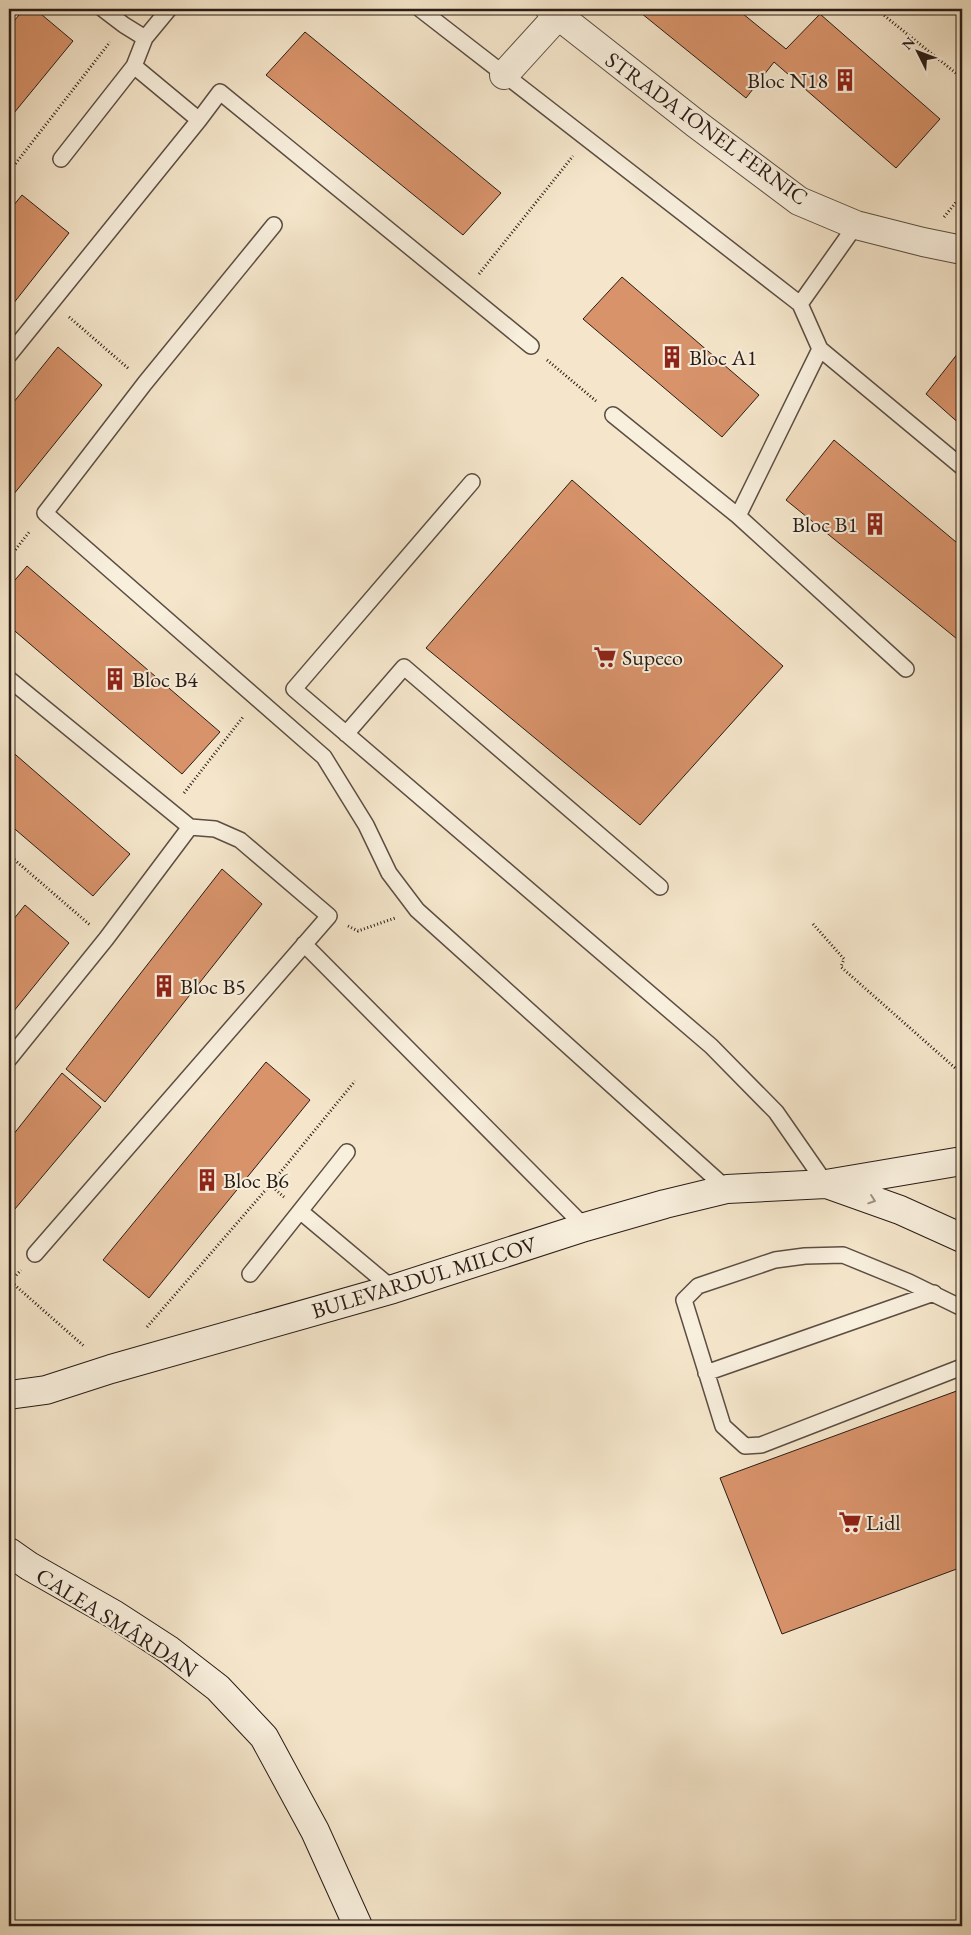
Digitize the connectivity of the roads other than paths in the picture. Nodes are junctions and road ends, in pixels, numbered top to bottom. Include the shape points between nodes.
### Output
1 (103, 9) edge
2 (169, 9) edge
3 (420, 9) edge
4 (558, 11) edge
5 (146, 38) junction
6 (134, 66) junction
7 (504, 75) junction
8 (200, 120) junction
9 (61, 159) dead end
10 (274, 225) dead end
11 (856, 225) junction
12 (962, 250) edge
13 (800, 304) junction
14 (531, 346) road end
15 (820, 349) junction
16 (9, 356) edge
17 (613, 415) road end
18 (962, 467) edge
19 (472, 482) dead end
20 (738, 516) junction
21 (906, 669) dead end
22 (9, 679) edge
23 (346, 734) junction
24 (190, 828) junction
25 (660, 887) dead end
26 (304, 944) junction
27 (9, 1059) edge
28 (347, 1152) dead end
29 (962, 1161) edge
30 (826, 1184) junction
31 (728, 1189) junction
32 (300, 1211) junction
33 (585, 1227) junction
34 (962, 1238) edge
35 (35, 1254) dead end
36 (250, 1274) dead end
37 (393, 1289) junction
38 (934, 1293) junction
39 (962, 1308) edge
40 (962, 1367) edge
41 (706, 1373) junction
42 (15, 1398) edge
43 (9, 1552) edge
44 (358, 1926) edge

1 - 5 lane
2 - 5 lane
3 - 7 lane
4 - 7 main road
4 - 11 main road, STRADA IONEL FERNIC via 695,123 799,201
5 - 6 lane
6 - 8 lane
6 - 9 lane
7 - 13 lane
8 - 14 lane via 220,92
8 - 16 lane
10 - 31 lane via 145,383 45,513 324,757 366,825 390,873 417,910
11 - 12 main road, STRADA IONEL FERNIC
11 - 13 lane
13 - 15 lane
15 - 18 lane
15 - 20 lane
17 - 20 lane
19 - 23 lane via 294,689
20 - 21 lane
22 - 24 lane
23 - 25 lane via 404,667
23 - 30 lane via 711,1046 776,1112
24 - 26 lane via 215,829 240,840 330,916
24 - 27 lane
26 - 33 lane
26 - 35 lane
28 - 32 lane
29 - 30 main road, BULEVARDUL MILCOV
30 - 31 main road, BULEVARDUL MILCOV
30 -> 34 main road, BULEVARDUL MILCOV via 900,1210
31 - 33 main road, BULEVARDUL MILCOV
32 - 36 lane
32 - 37 lane
33 - 37 main road, BULEVARDUL MILCOV
37 - 42 main road, BULEVARDUL MILCOV
38 - 39 lane
38 - 41 lane
38 - 41 lane via 843,1254 775,1260 698,1286 684,1300
40 - 41 lane via 761,1445 745,1446 723,1426
43 - 44 main road, CALEA SMÂRDAN via 170,1650 225,1695 264,1737 315,1831

